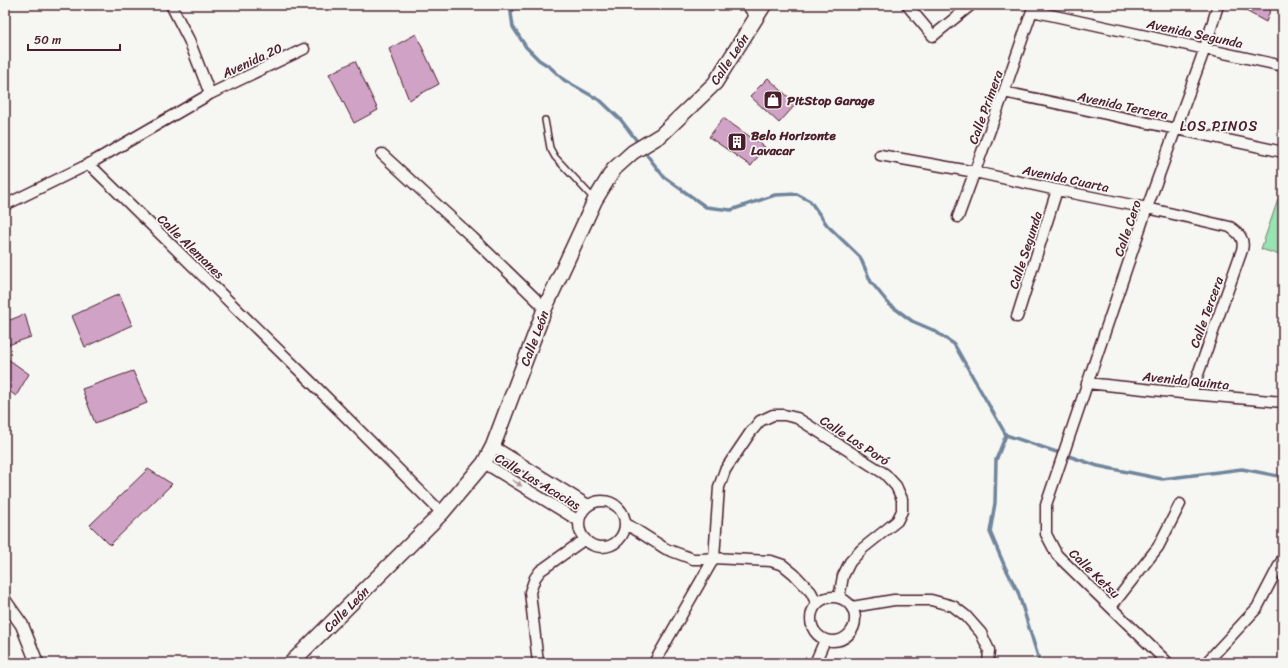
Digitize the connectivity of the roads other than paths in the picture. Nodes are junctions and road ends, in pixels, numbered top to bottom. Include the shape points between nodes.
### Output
1 (171, 5) edge
2 (747, 5) edge
3 (764, 5) edge
4 (907, 5) edge
5 (971, 5) edge
6 (1218, 5) edge
7 (1033, 8) edge
8 (757, 18) junction
9 (1205, 48) junction
10 (304, 49) dead end
11 (1283, 66) edge
12 (1004, 92) junction
13 (210, 94) junction
14 (545, 120) dead end
15 (1175, 129) junction
16 (1283, 152) edge
17 (382, 154) dead end
18 (880, 154) dead end
19 (89, 164) junction
20 (975, 172) junction
21 (1057, 190) junction
22 (595, 200) junction
23 (5, 206) edge
24 (1147, 208) junction
25 (958, 217) dead end
26 (1242, 238) joint
27 (545, 308) junction
28 (1017, 317) dead end
29 (1087, 383) junction
30 (1191, 394) junction
31 (1283, 402) edge
32 (493, 446) junction
33 (1061, 461) joint
34 (484, 463) junction
35 (1180, 504) dead end
36 (588, 505) junction
37 (442, 513) junction
38 (579, 521) junction
39 (625, 523) junction
40 (585, 539) junction
41 (714, 558) junction
42 (1283, 558) edge
43 (839, 598) junction
44 (5, 601) edge
45 (817, 604) junction
46 (852, 607) junction
47 (1111, 607) junction
48 (825, 640) junction
49 (38, 663) edge
50 (291, 663) edge
51 (538, 663) edge
52 (654, 663) edge
53 (815, 663) edge
54 (988, 663) edge
55 (1168, 663) edge
56 (1206, 663) edge

1 - 13 street
2 - 8 street
3 - 8 main road, Calle León
4 - 5 street via 933,36
6 - 9 street, Calle Cero
7 - 9 street, Avenida Segunda
7 - 12 street, Calle Primera
8 - 22 main road, Calle León via 715,83 661,135 633,152 614,168
9 - 11 street, Avenida Segunda
9 - 15 street, Calle Cero
10 - 13 street, Avenida 20
12 - 15 street, Avenida Tercera
12 - 20 street, Calle Primera
13 - 19 street
14 - 22 lane via 550,148 555,157
15 - 16 street, Avenida Tercera
15 - 24 street, Calle Cero
17 - 27 street
18 - 20 street, Avenida Cuarta
19 - 23 street
19 - 37 street, Calle Alemanes
20 - 21 street, Avenida Cuarta
20 - 25 street, Calle Primera
21 - 24 street, Avenida Cuarta
21 - 28 street, Calle Segunda
22 - 27 main road, Calle León
24 - 26 street, Avenida Cuarta via 1230,227
24 - 29 street, Calle Cero
26 - 30 street, Calle Tercera via 1242,250
27 - 32 main road, Calle León
29 - 30 street, Avenida Quinta
29 - 33 street, Calle Cero
30 - 31 street, Avenida Quinta
32 - 34 main road, Calle León
32 - 36 street, Calle Las Acacias
33 - 47 street, Calle Ketsu via 1046,506 1046,534 1057,555
34 - 37 main road, Calle León
34 -> 38 street, Calle Las Acacias
35 - 47 street via 1158,547
36 - 38 street, Calle Las Acacias
36 - 39 street, Calle Las Acacias via 602,501 610,502 621,511
37 - 50 main road, Calle León
38 - 40 street, Calle Las Acacias via 579,528
39 - 40 street via 624,532 614,544 598,546
39 - 41 street via 679,555 702,560
40 - 51 street via 540,571 532,584 530,592
41 - 43 street, Calle Los Poró via 719,487 725,470 760,421 784,415 797,418 885,474 896,486 902,499 902,511 897,521 850,562 843,576
41 - 45 street via 771,561 783,565 811,592
41 - 52 street
42 - 56 street via 1257,608
43 - 45 street via 831,597
43 - 46 street
44 - 49 street via 22,625
45 - 48 street via 811,617 812,624 814,631
46 - 48 street via 856,621 851,634 839,641
46 - 54 street via 894,600 931,600 953,606 981,633 989,650
47 - 55 street, Calle Ketsu
48 - 53 street

